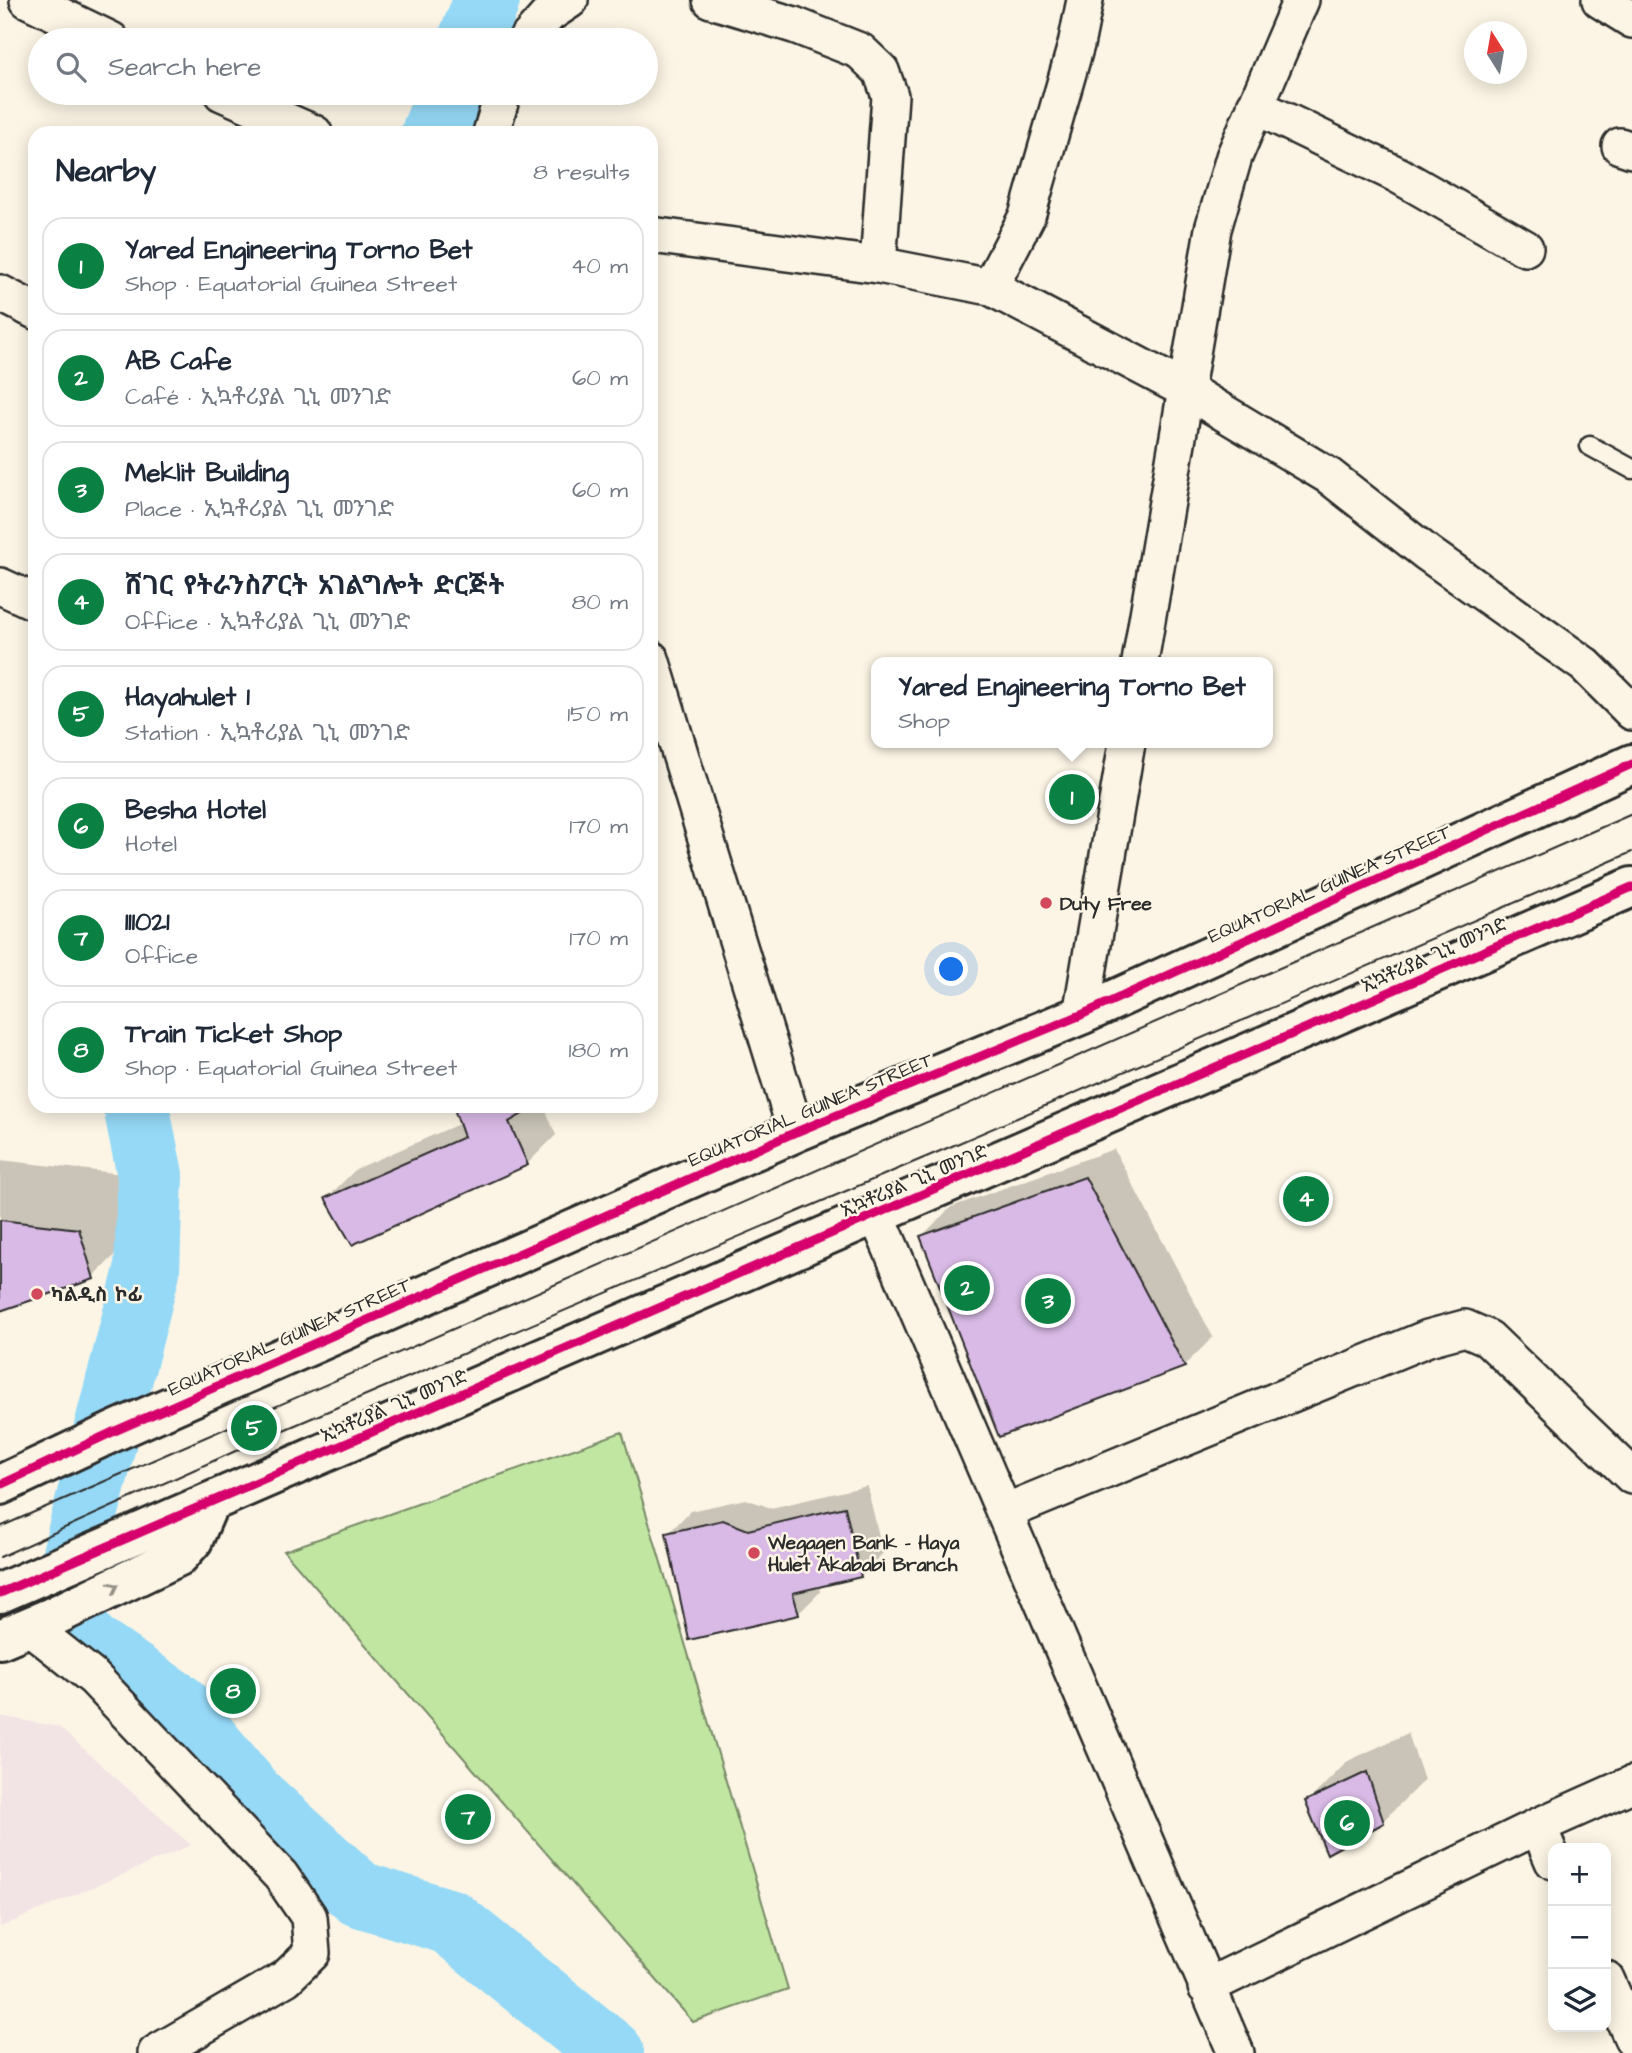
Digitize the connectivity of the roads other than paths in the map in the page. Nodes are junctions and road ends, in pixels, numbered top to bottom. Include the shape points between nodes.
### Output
1 (28, 0) edge
2 (570, 0) edge
3 (711, 0) edge
4 (1085, 0) edge
5 (1301, 0) edge
6 (1600, 0) edge
7 (1632, 20) edge
8 (86, 28) edge
9 (537, 28) edge
10 (250, 105) edge
11 (499, 105) edge
12 (1255, 106) junction
13 (298, 126) edge
14 (493, 126) edge
15 (658, 236) edge
16 (1525, 248) dead end
17 (878, 265) junction
18 (990, 287) junction
19 (0, 293) edge
20 (28, 307) edge
21 (1186, 390) junction
22 (1590, 446) dead end
23 (1632, 469) edge
24 (0, 586) edge
25 (28, 599) edge
26 (1141, 657) edge
27 (658, 682) edge
28 (1632, 712) edge
29 (1126, 748) edge
30 (1632, 764) edge
31 (1632, 887) edge
32 (1081, 1015) junction
33 (796, 1132) junction
34 (877, 1216) junction
35 (51, 1461) junction
36 (0, 1465) edge
37 (1632, 1476) edge
38 (0, 1485) edge
39 (209, 1503) junction
40 (1004, 1511) junction
41 (14, 1588) edge
42 (28, 1628) edge
43 (1632, 1784) edge
44 (1538, 1826) junction
45 (1548, 1849) edge
46 (1206, 1987) junction
47 (1611, 1990) edge
48 (1632, 2038) edge
49 (156, 2053) edge
50 (1236, 2053) edge

1 - 8 street
2 - 9 street
3 - 17 street via 860,51 881,71 890,96
4 - 18 street via 1027,216
5 - 12 street
6 - 7 street
10 - 13 street
11 - 14 street
12 - 16 street via 1398,175
12 - 21 street via 1213,229
15 - 17 street
17 - 18 street
18 - 21 street
19 - 20 street
21 - 26 street
21 - 28 street via 1329,476 1427,553 1585,665
22 - 23 lane
24 - 25 street
27 - 33 street
29 - 32 street
30 - 32 main road, EQUATORIAL GUINEA STREET
31 - 34 main road, ኢኳቶሪያል ጊኒ መንገድ
32 - 33 main road, EQUATORIAL GUINEA STREET
33 - 35 main road, EQUATORIAL GUINEA STREET
34 - 39 main road, ኢኳቶሪያል ጊኒ መንገድ
34 - 40 street
35 - 36 main road
35 - 38 main road, EQUATORIAL GUINEA STREET
37 - 40 street via 1488,1338 1465,1328 1428,1338
39 - 41 main road
42 -> 39 main road via 179,1556 193,1540
40 - 46 street
42 - 49 street via 103,1688 281,1877 309,1917 312,1953 286,1978
43 - 44 street
44 - 45 street
44 - 46 street
46 - 50 street
47 - 48 street

